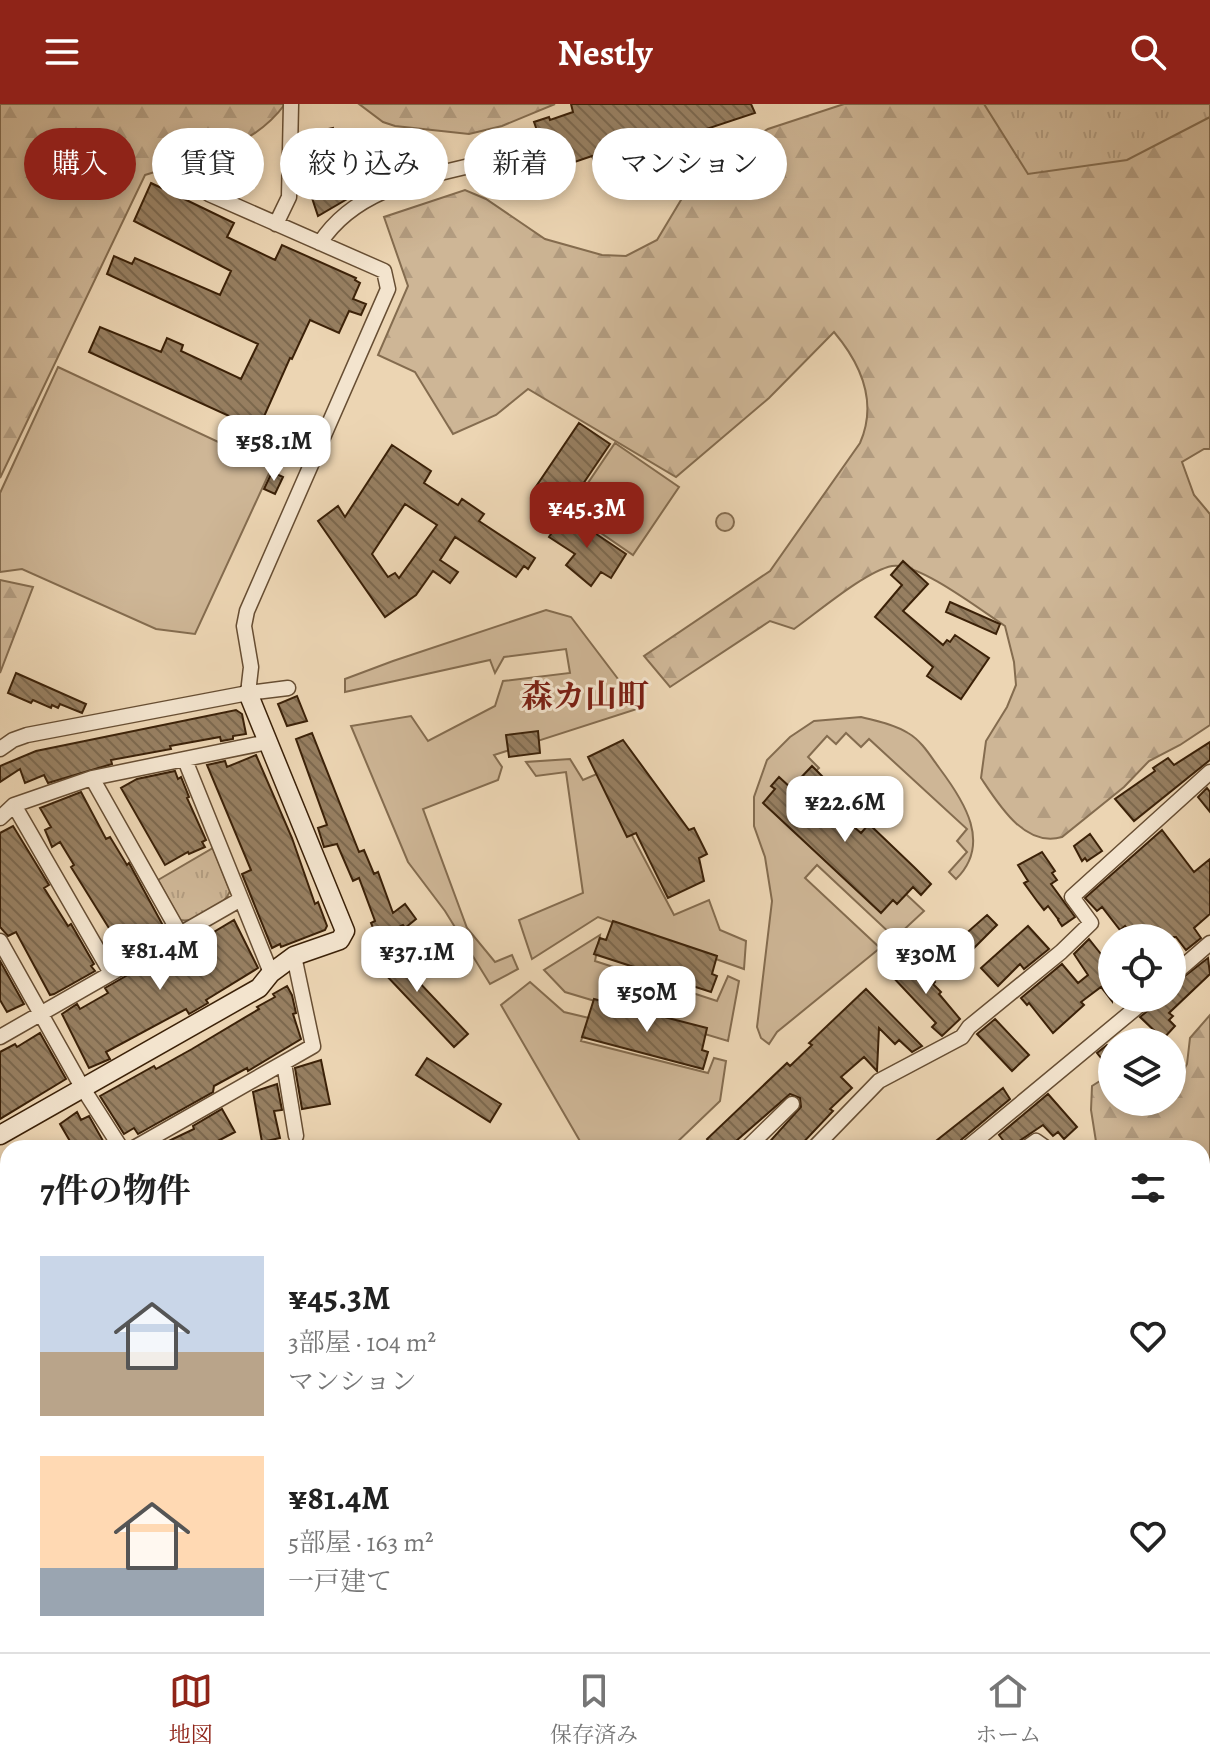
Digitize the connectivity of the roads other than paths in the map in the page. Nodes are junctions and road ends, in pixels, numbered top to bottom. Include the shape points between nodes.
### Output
1 (291, 104) edge
2 (464, 167) edge
3 (222, 200) edge
4 (276, 224) junction
5 (320, 243) junction
6 (288, 688) dead end
7 (248, 693) junction
8 (268, 742) junction
9 (0, 749) edge
10 (185, 760) junction
11 (1210, 772) edge
12 (92, 778) junction
13 (14, 805) junction
14 (0, 818) edge
15 (241, 899) junction
16 (180, 934) junction
17 (1210, 943) edge
18 (1, 944) edge
19 (294, 956) junction
20 (1186, 964) edge
21 (111, 973) junction
22 (271, 973) junction
23 (1131, 1012) edge
24 (41, 1013) junction
25 (0, 1037) edge
26 (284, 1063) junction
27 (82, 1087) junction
28 (792, 1104) dead end
29 (0, 1135) edge
30 (296, 1136) dead end
31 (116, 1140) edge
32 (148, 1140) edge
33 (755, 1140) edge
34 (822, 1140) edge
35 (977, 1140) edge

1 - 4 street via 289,197
2 - 5 street via 371,196 329,229
3 - 4 street
4 - 5 street
5 - 7 street via 384,271 388,289 247,611
6 - 7 street
7 - 8 street
7 - 9 street via 27,735
8 - 10 street
8 - 19 street via 345,931 340,940
10 - 12 street
10 - 15 street
11 - 34 street via 1072,897 1091,923 1071,942 962,1037 879,1081
12 - 13 street
12 - 16 street
13 - 14 street
13 - 21 street
15 - 16 street
15 - 22 street
16 - 21 street
17 - 20 street
18 - 24 street
19 - 22 street
19 - 26 street via 313,1046
21 - 24 street
22 - 27 street via 259,988
23 - 35 street
24 - 25 street
24 - 27 street
26 - 30 street
26 - 32 street
27 - 29 street
27 - 31 street
28 - 33 street

